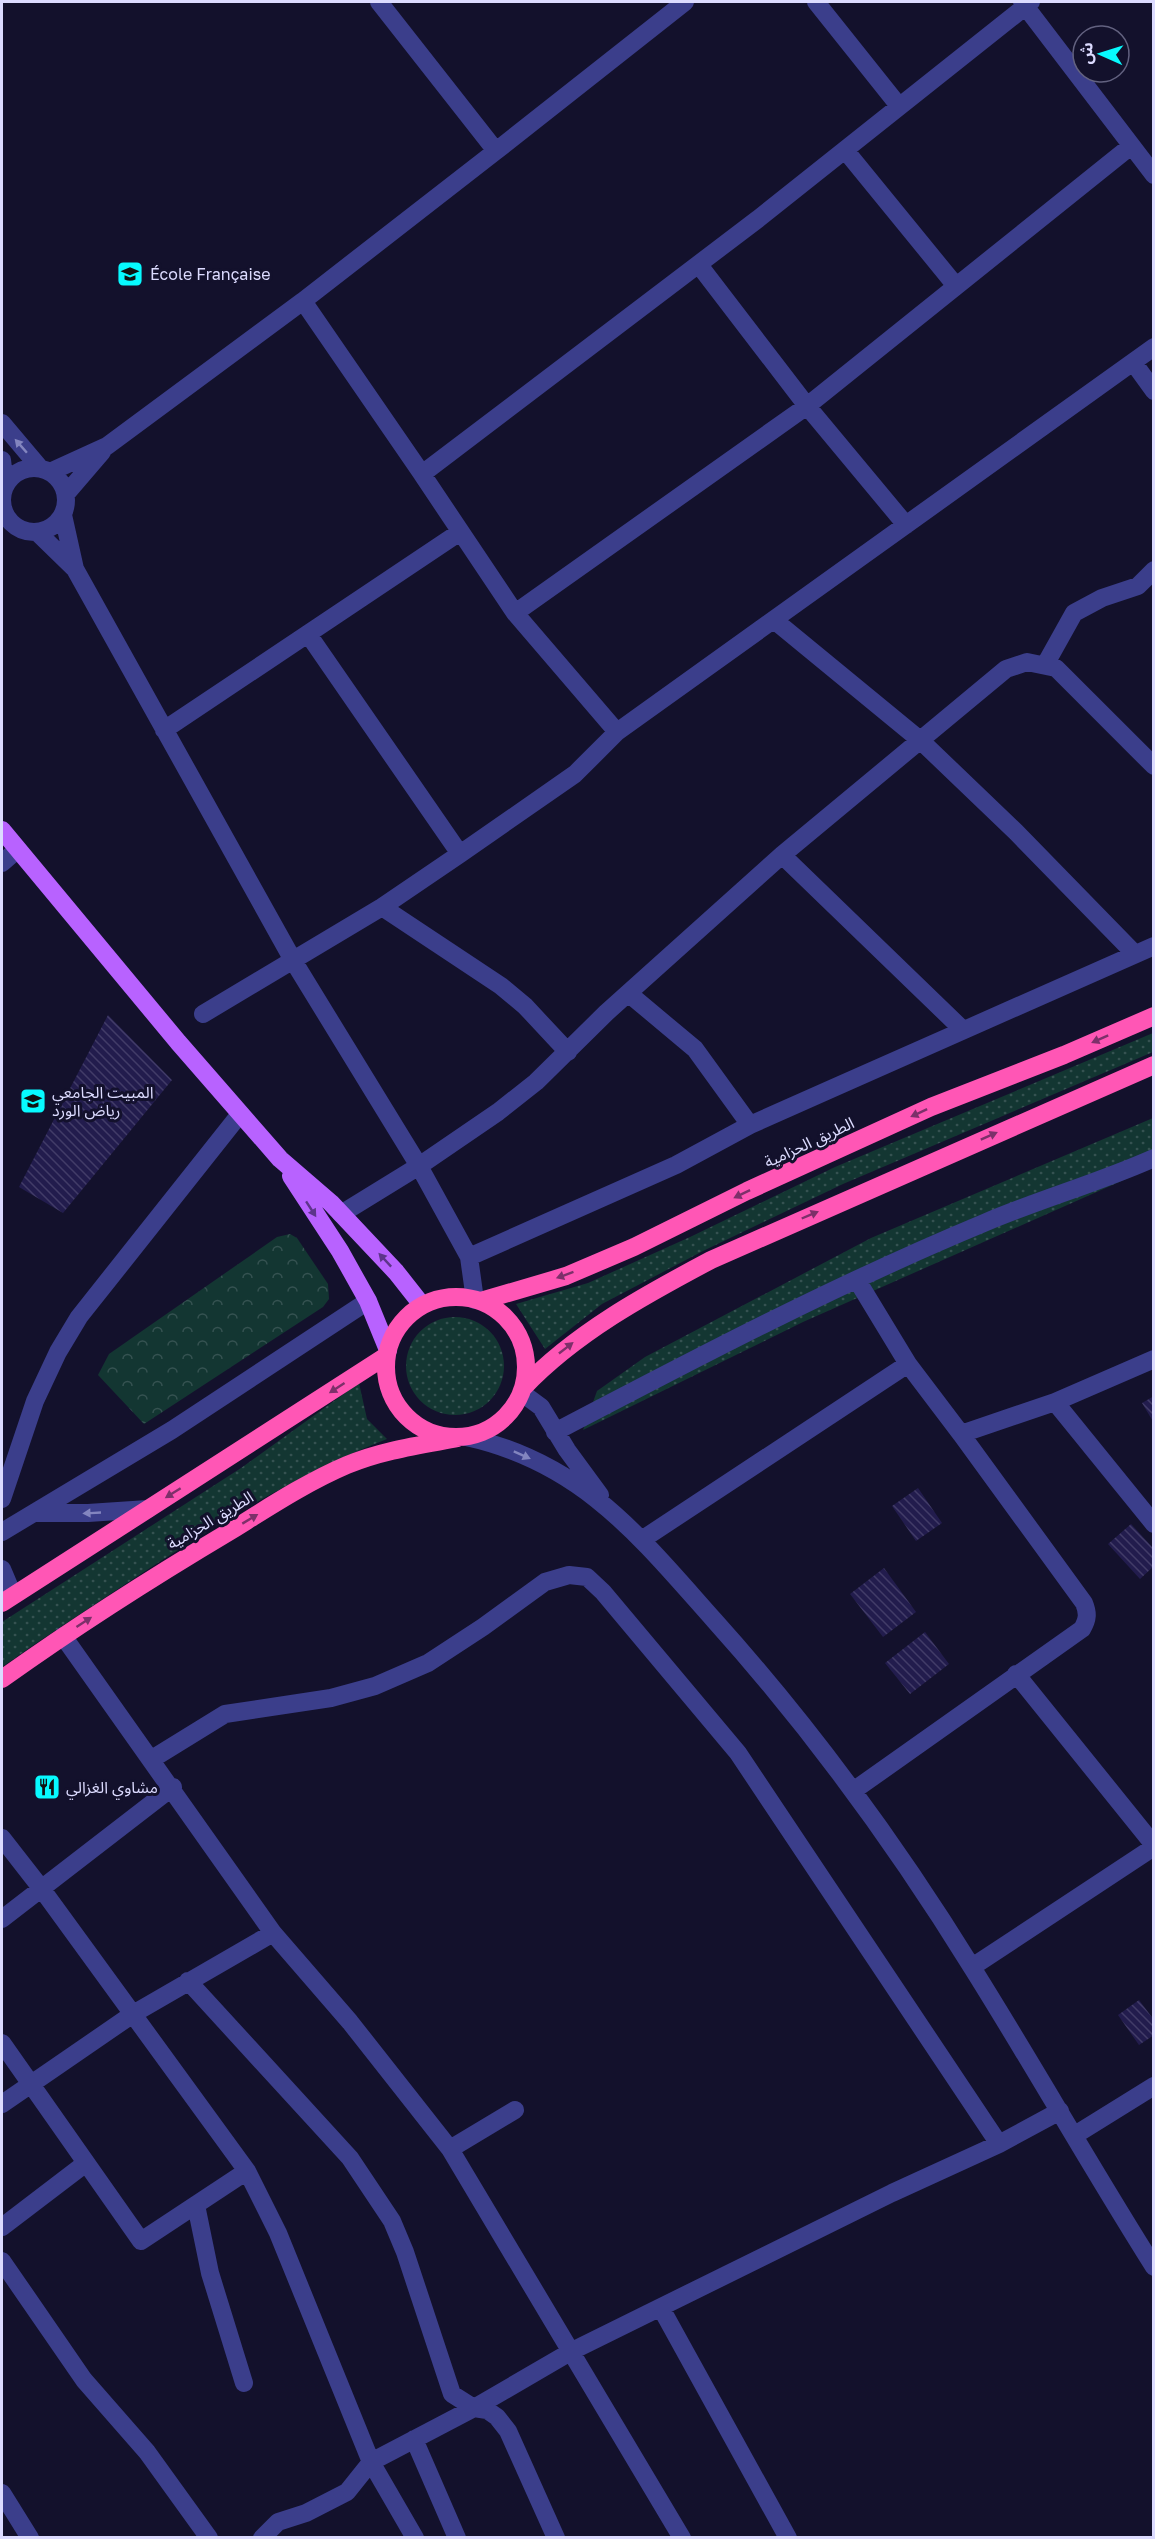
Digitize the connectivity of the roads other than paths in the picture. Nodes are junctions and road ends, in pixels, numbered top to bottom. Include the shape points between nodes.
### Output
1 (379, 2) edge
2 (685, 2) edge
3 (816, 2) edge
4 (1026, 3) edge
5 (899, 106) junction
6 (1131, 146) junction
7 (845, 150) junction
8 (496, 151) junction
9 (1154, 175) edge
10 (699, 265) junction
11 (956, 286) junction
12 (303, 301) junction
13 (1154, 347) edge
14 (1133, 362) junction
15 (1154, 391) edge
16 (807, 406) junction
17 (2, 423) edge
18 (107, 446) junction
19 (2, 460) edge
20 (45, 470) junction
21 (422, 474) junction
22 (5, 485) junction
23 (66, 494) junction
24 (2, 506) edge
25 (63, 515) junction
26 (906, 525) junction
27 (30, 531) junction
28 (460, 532) junction
29 (2, 538) edge
30 (75, 569) junction
31 (1154, 570) edge
32 (515, 613) junction
33 (774, 620) junction
34 (308, 634) junction
35 (1045, 664) junction
36 (164, 730) junction
37 (617, 732) junction
38 (920, 740) junction
39 (1154, 766) edge
40 (2, 830) edge
41 (17, 850) junction
42 (460, 854) junction
43 (782, 855) junction
44 (2, 863) edge
45 (382, 907) junction
46 (1154, 946) edge
47 (1136, 954) junction
48 (294, 962) junction
49 (628, 993) junction
50 (203, 1014) dead end
51 (1154, 1016) edge
52 (962, 1029) junction
53 (568, 1052) junction
54 (1154, 1065) edge
55 (240, 1114) junction
56 (750, 1125) junction
57 (1154, 1158) edge
58 (280, 1159) junction
59 (419, 1166) junction
60 (341, 1214) junction
61 (470, 1257) junction
62 (857, 1280) junction
63 (368, 1301) junction
64 (478, 1301) junction
65 (422, 1305) junction
66 (387, 1353) junction
67 (1154, 1359) edge
68 (908, 1364) junction
69 (522, 1390) junction
70 (1055, 1402) junction
71 (555, 1432) junction
72 (961, 1434) junction
73 (462, 1438) junction
74 (2, 1499) edge
75 (608, 1506) junction
76 (148, 1509) junction
77 (36, 1513) junction
78 (1154, 1524) edge
79 (2, 1532) edge
80 (643, 1539) junction
81 (2, 1569) edge
82 (7, 1599) edge
83 (63, 1636) junction
84 (1016, 1674) junction
85 (2, 1679) edge
86 (152, 1759) junction
87 (173, 1787) junction
88 (853, 1791) junction
89 (2, 1838) edge
90 (1154, 1846) edge
91 (42, 1888) junction
92 (2, 1919) edge
93 (273, 1933) junction
94 (972, 1967) junction
95 (189, 1981) junction
96 (133, 2014) junction
97 (2, 2043) edge
98 (31, 2083) junction
99 (1154, 2086) edge
100 (2, 2104) edge
101 (515, 2110) dead end
102 (1060, 2111) junction
103 (1075, 2135) junction
104 (999, 2144) junction
105 (450, 2149) junction
106 (86, 2163) junction
107 (247, 2171) junction
108 (196, 2205) junction
109 (2, 2227) edge
110 (1154, 2267) edge
111 (4, 2272) edge
112 (661, 2308) junction
113 (572, 2351) junction
114 (244, 2383) dead end
115 (474, 2408) junction
116 (414, 2439) junction
117 (371, 2462) junction
118 (2, 2493) edge
119 (30, 2538) edge
120 (209, 2538) edge
121 (262, 2538) edge
122 (415, 2538) edge
123 (457, 2538) edge
124 (556, 2538) edge
125 (682, 2538) edge
126 (788, 2538) edge

1 - 8 street
2 - 8 street
3 - 5 street
4 - 5 street
4 - 6 street
5 - 7 street
6 - 9 street
6 - 11 street
7 - 10 street
7 - 11 street
8 - 12 street
10 - 16 street
10 - 21 street
11 - 16 street
12 - 18 street
12 - 21 street
13 - 14 street
14 - 15 street
14 - 26 street
16 - 26 street
16 - 32 street
20 -> 17 street
18 - 20 street
18 - 23 street
19 - 22 street
20 - 22 street via 20,471
20 - 23 street via 57,477
21 - 28 street
22 - 24 street
23 - 25 street
24 - 27 street via 12,524
25 - 27 street via 57,524
25 - 30 street
26 - 33 street
27 - 29 street
27 - 30 street
28 - 32 street
28 - 34 street
30 - 36 street
31 - 35 street via 1138,586 1074,613
32 - 37 street
33 - 37 street
33 - 38 street
34 - 36 street
34 - 42 street
35 - 38 street via 1027,662 1006,669
35 - 39 street via 1066,676
36 - 48 street
37 - 42 street via 575,774
38 - 43 street
38 - 47 street
40 - 41 main road
41 - 44 street
41 - 55 main road
42 - 45 street
43 - 49 street
43 - 52 street
45 - 48 street
45 - 53 street via 501,986
46 - 47 street
47 - 52 street
48 - 50 street
48 - 59 street
49 - 53 street
49 - 56 street via 695,1049
51 -> 64 highway, الطريق الحزامية via 931,1107 595,1264
52 - 56 street
53 - 59 street via 498,1112
69 -> 54 highway, الطريق الحزامية via 570,1345 662,1286 711,1260
55 - 58 main road
55 - 74 street via 79,1317 35,1401
56 - 61 street via 676,1165
57 - 62 street via 985,1222
58 - 60 main road
58 -> 63 main road
59 - 60 street
59 - 61 street
65 -> 60 main road
61 - 64 street
62 - 68 street
62 - 71 street via 742,1334
63 - 66 main road
63 - 77 street via 172,1430
64 - 65 highway, الطريق الحزامية via 441,1298
64 - 69 highway via 499,1312 514,1327 523,1346 526,1367
65 - 66 highway, الطريق الحزامية via 395,1332
66 - 73 highway via 386,1377 403,1414 419,1428 438,1436
66 -> 76 highway, الطريق الحزامية
67 - 70 street
68 - 72 street
68 - 80 street
69 - 71 street via 541,1407
69 - 73 highway, الطريق الحزامية via 515,1406 494,1427
70 - 72 street
70 - 78 street
71 - 75 street
72 - 84 street via 1087,1610 1082,1629
73 -> 75 street via 497,1444 549,1467
83 -> 73 highway, الطريق الحزامية via 174,1564 338,1469 386,1451
75 - 80 street
76 -> 77 street
76 - 82 highway, الطريق الحزامية
77 - 79 street
80 - 88 street via 756,1666
81 - 82 street
83 - 85 highway, الطريق الحزامية
83 - 86 street
84 - 88 street
84 - 90 street
86 - 87 street
86 - 104 street via 225,1714 331,1698 375,1686 428,1663 545,1582 569,1575 587,1577 738,1753
87 - 91 street
87 - 93 street
88 - 94 street
89 - 91 street
90 - 94 street
91 - 92 street
91 - 96 street
93 - 95 street
93 - 105 street via 350,2022
94 - 102 street
95 - 96 street
95 - 115 street via 350,2158 371,2188 392,2221 405,2252 452,2394
96 - 98 street
96 - 107 street
97 - 98 street
98 - 100 street
98 - 106 street
99 - 103 street
101 - 105 street
102 - 103 street
102 - 104 street
103 - 110 street
104 - 112 street
105 - 113 street
106 - 108 street via 141,2241
106 - 109 street
107 - 108 street
107 - 117 street via 278,2233
108 - 114 street via 210,2273
111 - 120 street via 84,2380 147,2452
112 - 113 street
112 - 126 street
113 - 115 street
113 - 125 street
115 - 116 street
115 - 124 street via 488,2410 508,2432
116 - 117 street
116 - 123 street
117 - 121 street via 347,2492 278,2522
117 - 122 street
118 - 119 street

